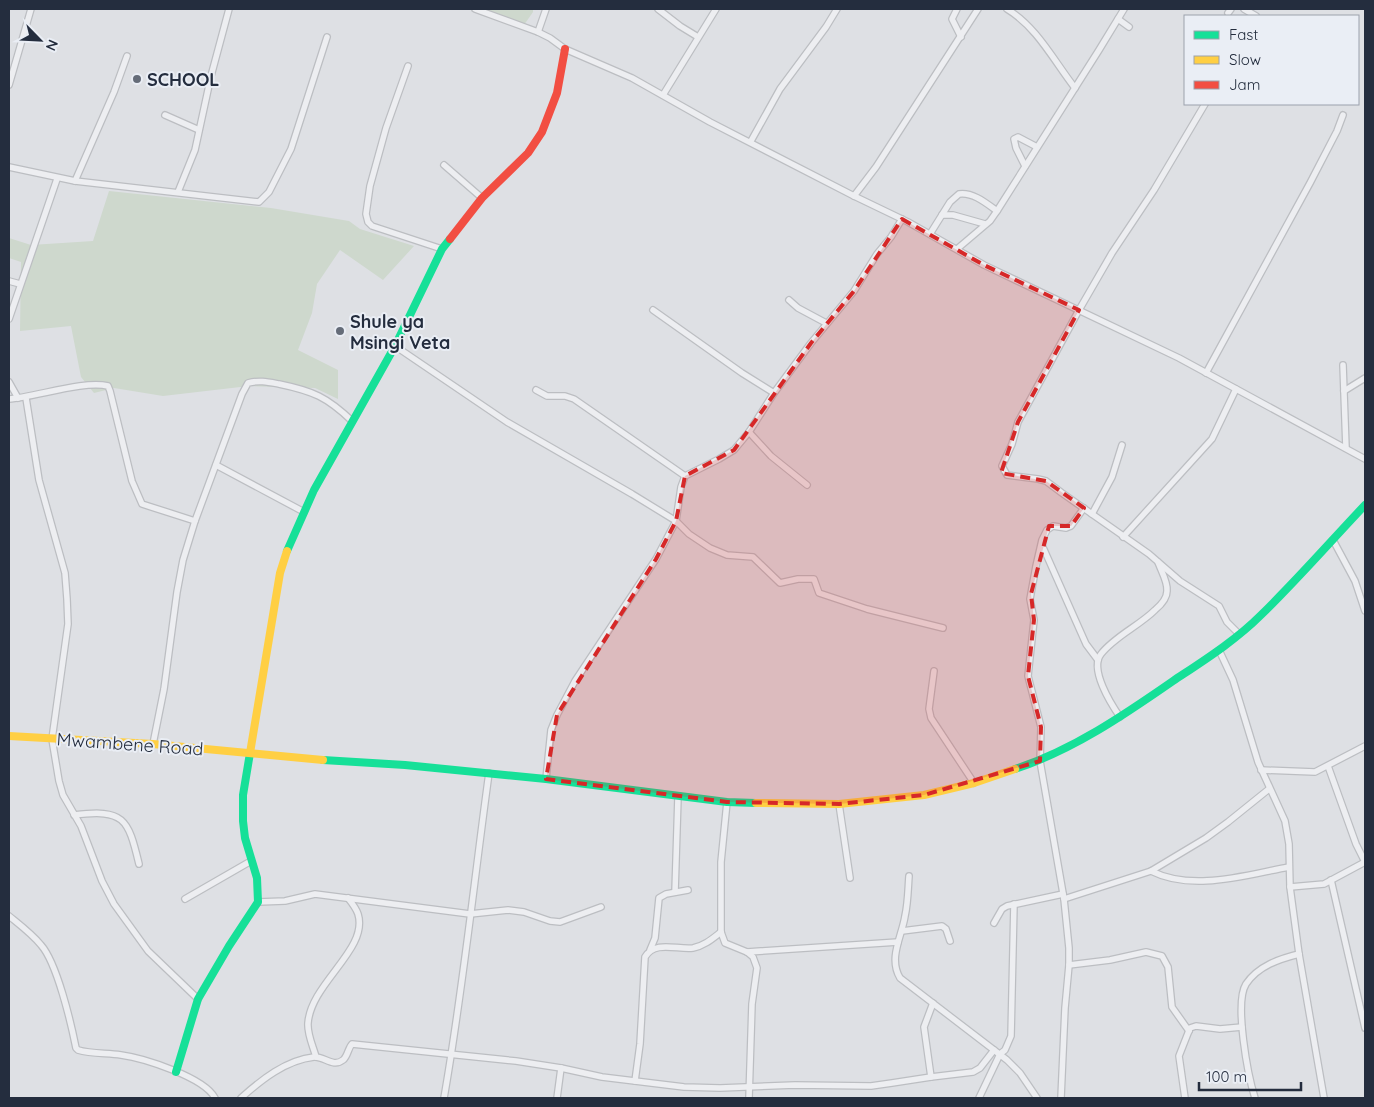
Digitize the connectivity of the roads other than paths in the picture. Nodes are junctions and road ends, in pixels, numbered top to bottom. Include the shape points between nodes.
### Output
1 (31, 9) edge
2 (230, 9) edge
3 (475, 9) edge
4 (546, 9) edge
5 (658, 9) edge
6 (716, 9) edge
7 (837, 9) edge
8 (957, 9) edge
9 (978, 9) edge
10 (1007, 9) edge
11 (1122, 9) edge
12 (1244, 9) edge
13 (1255, 15) edge
14 (1118, 19) junction
15 (1129, 27) dead end
16 (538, 32) junction
17 (698, 36) junction
18 (327, 37) dead end
19 (961, 37) junction
20 (565, 49) junction
21 (127, 56) dead end
22 (408, 66) dead end
23 (9, 85) edge
24 (1075, 88) junction
25 (663, 95) junction
26 (1204, 105) edge
27 (165, 115) dead end
28 (1344, 115) dead end
29 (199, 130) junction
30 (751, 141) junction
31 (1037, 147) junction
32 (444, 165) dead end
33 (1025, 166) junction
34 (9, 167) edge
35 (57, 179) junction
36 (74, 181) junction
37 (178, 192) junction
38 (854, 196) junction
39 (482, 198) junction
40 (997, 211) junction
41 (942, 215) junction
42 (902, 219) junction
43 (985, 224) junction
44 (930, 234) junction
45 (442, 249) junction
46 (957, 249) junction
47 (9, 281) edge
48 (20, 284) junction
49 (789, 300) dead end
50 (653, 310) dead end
51 (1080, 310) junction
52 (9, 319) edge
53 (826, 323) junction
54 (395, 346) junction
55 (1343, 365) dead end
56 (1206, 372) junction
57 (1365, 378) edge
58 (9, 382) edge
59 (1236, 389) junction
60 (536, 390) dead end
61 (1344, 391) junction
62 (774, 393) junction
63 (18, 398) junction
64 (26, 398) junction
65 (9, 399) edge
66 (352, 421) junction
67 (749, 432) junction
68 (1122, 445) dead end
69 (1346, 448) junction
70 (1365, 459) edge
71 (216, 465) junction
72 (685, 476) junction
73 (807, 485) dead end
74 (1365, 505) edge
75 (1084, 508) junction
76 (304, 512) junction
77 (1092, 514) junction
78 (195, 521) junction
79 (676, 521) junction
80 (1122, 537) junction
81 (1333, 540) junction
82 (1042, 544) junction
83 (1158, 562) junction
84 (1365, 611) edge
85 (943, 628) dead end
86 (1239, 634) junction
87 (1219, 650) junction
88 (1098, 660) junction
89 (934, 671) dead end
90 (1120, 717) junction
91 (9, 736) edge
92 (52, 739) junction
93 (153, 744) junction
94 (1365, 746) edge
95 (251, 753) junction
96 (1040, 761) junction
97 (1328, 766) junction
98 (1261, 770) junction
99 (489, 773) junction
100 (546, 779) junction
101 (974, 783) junction
102 (1269, 789) junction
103 (678, 796) junction
104 (727, 802) junction
105 (839, 804) junction
106 (74, 815) junction
107 (251, 861) junction
108 (1365, 862) edge
109 (139, 864) dead end
110 (1289, 866) junction
111 (1151, 871) junction
112 (909, 876) dead end
113 (850, 878) dead end
114 (1331, 880) junction
115 (1290, 887) junction
116 (688, 890) dead end
117 (675, 892) junction
118 (1064, 897) junction
119 (348, 898) junction
120 (185, 899) dead end
121 (258, 902) junction
122 (1014, 904) junction
123 (601, 907) dead end
124 (470, 914) junction
125 (9, 916) edge
126 (994, 923) dead end
127 (902, 931) junction
128 (720, 932) junction
129 (950, 941) dead end
130 (898, 942) junction
131 (650, 950) junction
132 (747, 952) junction
133 (1298, 954) junction
134 (1069, 965) junction
135 (198, 999) junction
136 (933, 1003) junction
137 (1242, 1027) junction
138 (1365, 1028) edge
139 (1189, 1031) junction
140 (994, 1050) junction
141 (452, 1054) junction
142 (1000, 1054) junction
143 (316, 1057) junction
144 (561, 1068) junction
145 (176, 1072) junction
146 (931, 1077) junction
147 (635, 1081) junction
148 (750, 1086) junction
149 (215, 1098) edge
150 (241, 1098) edge
151 (444, 1098) edge
152 (557, 1098) edge
153 (749, 1098) edge
154 (979, 1098) edge
155 (1037, 1098) edge
156 (1061, 1098) edge
157 (1185, 1098) edge
158 (1256, 1098) edge
159 (1324, 1098) edge

1 - 23 street
2 - 29 street
3 - 16 street
4 - 16 street
5 - 17 street
6 - 17 street
7 - 30 street via 780,90
8 - 19 street via 952,19
9 - 19 street
10 - 24 street via 1022,19 1042,42
11 - 14 street
12 - 13 street
14 - 15 street
14 - 24 street
16 - 20 street
17 - 25 street
18 - 37 street via 291,149 264,200 252,202
19 - 38 street
20 - 25 street
20 - 39 street via 557,93 542,132 522,159
21 - 36 street
22 - 45 street via 376,160 366,214 372,226
24 - 31 street
25 - 30 street
26 - 51 street
27 - 29 street
28 - 56 street
29 - 37 street via 195,150
30 - 38 street
31 - 33 street
31 - 33 street via 1018,137 1014,139
32 - 39 street
33 - 40 street
34 - 35 street
35 - 36 street
35 - 48 street
36 - 37 street
38 - 42 street
39 - 45 street
40 - 41 street via 962,193
40 - 43 street
41 - 43 street
41 - 44 street
42 - 44 street
42 - 53 street via 854,291
43 - 46 street
44 - 46 street
45 - 54 street
46 - 51 street via 991,269
47 - 48 street
48 - 52 street
49 - 53 street
50 - 62 street
51 - 56 street
51 - 75 street via 1018,422 1002,466 1007,475 1046,481
53 - 62 street
54 - 66 street
54 - 79 street via 508,422
55 - 61 street
56 - 59 street
57 - 61 street
58 - 63 street
59 - 69 street
59 - 80 street via 1212,439
60 - 72 street via 548,396 574,399
61 - 69 street
62 - 67 street
63 - 64 street
63 - 65 street
64 - 78 street via 94,385 108,386 132,482 142,504
64 - 92 street via 39,480 65,573 68,599 68,624
66 - 71 street via 319,395 257,380 248,383 242,394
66 - 76 street
67 - 72 street via 734,450
67 - 73 street via 771,456
68 - 77 street via 1112,477
69 - 70 street
71 - 76 street
71 - 78 street
72 - 79 street
74 - 81 street, Mwambene Road
75 - 77 street
75 - 82 street via 1071,526 1050,527
76 - 95 street via 280,573
77 - 80 street
78 - 93 street via 180,576
79 - 85 street via 689,534 716,551 753,557 780,583 814,579 819,593
79 - 100 street via 656,559 557,715 551,730
80 - 83 street
81 - 84 street via 1355,581
81 - 86 street, Mwambene Road
82 - 88 street via 1082,636
82 - 96 street via 1030,600 1034,620 1028,666 1041,727
83 - 86 street via 1180,581 1219,606 1227,622
83 - 88 street via 1168,589 1163,602 1113,643
86 - 87 street, Mwambene Road
87 - 90 street, Mwambene Road
87 - 98 street via 1233,680
88 - 90 street via 1104,692
89 - 101 street via 929,709 931,718
90 - 96 street, Mwambene Road
91 - 92 street, Mwambene Road
92 - 93 street, Mwambene Road
92 - 106 street via 59,780
93 - 95 street, Mwambene Road
94 - 97 street
95 - 99 street, Mwambene Road
95 - 107 street via 243,810
96 - 101 street, Mwambene Road
96 - 118 street
97 - 98 street via 1315,772
97 - 108 street
98 - 102 street
99 - 100 street, Mwambene Road
99 - 124 street
100 - 103 street, Mwambene Road
101 - 105 street, Mwambene Road via 924,796
102 - 110 street via 1284,821
102 - 111 street via 1206,838
103 - 104 street, Mwambene Road
103 - 117 street
104 - 105 street, Mwambene Road
104 - 128 street via 721,862
105 - 113 street
106 - 109 street via 104,813 124,822 130,830
106 - 135 street via 105,886 134,933 157,961
107 - 120 street
107 - 121 street via 258,887
108 - 114 street
110 - 111 street via 1213,881 1175,879
110 - 115 street
111 - 118 street
112 - 127 street
114 - 115 street via 1317,885
114 - 138 street
115 - 133 street
116 - 117 street
117 - 131 street via 659,898 655,938
118 - 122 street
118 - 134 street
119 - 121 street via 309,894 285,901
119 - 124 street
119 - 143 street via 358,914 358,936 354,946 326,981 311,1011 308,1024
121 - 135 street
122 - 126 street via 1004,907
122 - 142 street via 1012,1028 1008,1044
123 - 124 street via 560,922 508,910
124 - 141 street
125 - 145 street via 47,953 78,1050 140,1059
127 - 129 street via 942,926 946,928
127 - 130 street
128 - 131 street via 693,948
128 - 132 street via 726,943
130 - 132 street
130 - 136 street via 896,971 900,978
131 - 147 street via 644,962
132 - 148 street via 757,968 752,1004
133 - 137 street via 1266,966 1245,986 1241,996
133 - 159 street
134 - 139 street via 1146,952 1162,956 1168,967 1172,1007
134 - 156 street
135 - 145 street
136 - 140 street
136 - 146 street via 924,1027
137 - 139 street via 1220,1030 1192,1026
137 - 158 street
139 - 157 street via 1179,1056
140 - 142 street
140 - 146 street via 977,1071
141 - 143 street via 352,1044 341,1062 333,1063
141 - 144 street
141 - 151 street
142 - 154 street
142 - 155 street via 1020,1073
143 - 150 street via 273,1073
144 - 147 street via 602,1078
144 - 152 street
145 - 149 street via 206,1087
146 - 148 street via 871,1086
147 - 148 street via 684,1087
148 - 153 street

